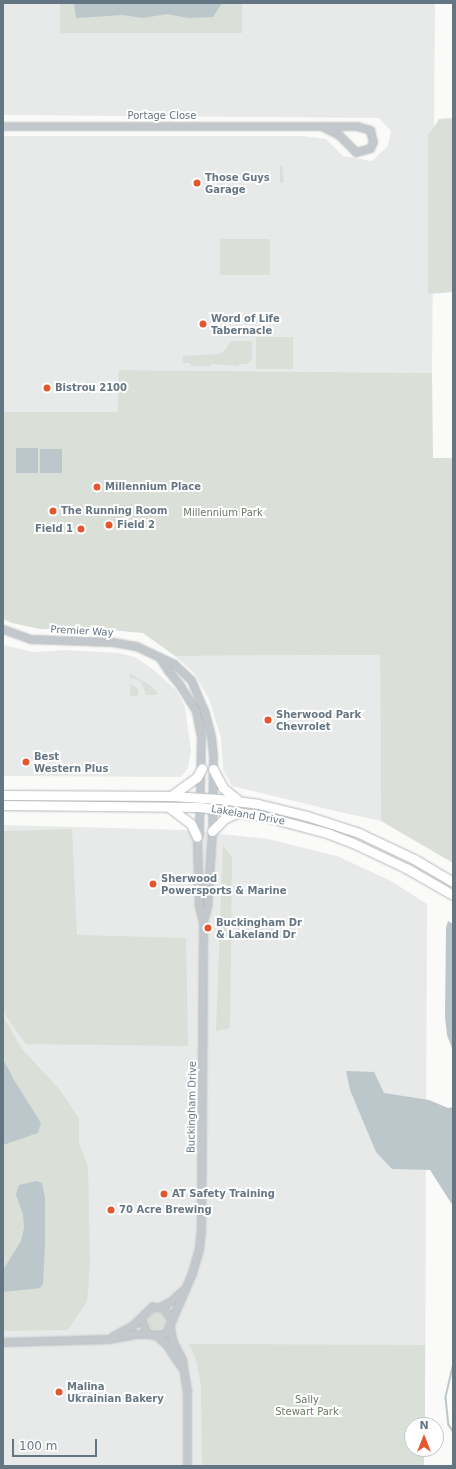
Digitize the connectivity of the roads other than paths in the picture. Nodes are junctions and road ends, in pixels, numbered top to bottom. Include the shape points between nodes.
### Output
1 (3, 126) edge
2 (321, 126) junction
3 (3, 629) edge
4 (160, 658) junction
5 (202, 768) junction
6 (213, 769) junction
7 (3, 795) edge
8 (171, 796) junction
9 (200, 798) junction
10 (213, 798) junction
11 (240, 802) junction
12 (3, 805) edge
13 (200, 807) junction
14 (170, 808) junction
15 (213, 808) junction
16 (239, 812) junction
17 (212, 831) junction
18 (197, 837) junction
19 (453, 882) edge
20 (453, 895) edge
21 (203, 921) junction
22 (184, 1290) junction
23 (160, 1307) junction
24 (141, 1319) junction
25 (171, 1323) junction
26 (153, 1335) junction
27 (108, 1339) junction
28 (3, 1342) edge
29 (182, 1367) junction
30 (187, 1466) edge

1 - 2 street, Portage Close
2 - 2 street, Portage Close via 339,134 356,152 370,148 373,142 370,130
3 - 4 street, Premier Way via 31,639 113,642 136,646
4 - 5 street, Premier Way via 196,711 201,737
4 - 6 street, Premier Way via 174,664 191,680 204,710 211,736
5 - 8 main road via 197,777
5 - 9 street, Premier Way
6 - 10 street, Premier Way
6 - 11 main road via 223,788
7 - 8 main road, Lakeland Drive
8 - 9 main road, Lakeland Drive
9 - 10 main road, Lakeland Drive
9 - 13 street, Premier Way
10 - 11 main road, Lakeland Drive
10 - 15 street, Premier Way
11 - 19 main road, Lakeland Drive via 283,809 345,828 414,859
12 - 14 main road, Lakeland Drive
13 - 14 main road, Lakeland Drive
13 - 15 main road, Lakeland Drive
13 - 18 street, Buckingham Drive
14 - 18 main road via 191,824
15 - 16 main road, Lakeland Drive
15 - 17 street, Buckingham Drive
16 - 17 main road via 225,818
16 - 20 main road, Lakeland Drive via 263,816 354,842
17 - 21 street, Buckingham Drive via 207,906
18 - 21 street, Buckingham Drive via 199,906
21 - 22 street, Buckingham Drive via 200,1228 192,1273
22 - 23 street, Buckingham Drive
22 - 25 street, Buckingham Drive
23 - 24 street via 148,1309
23 - 25 street via 169,1312
24 - 26 street via 146,1331
24 - 27 street
25 - 26 street via 164,1334
25 - 29 street via 172,1340 182,1360
26 - 27 street via 135,1334
26 - 29 street via 166,1344
27 - 28 street
29 - 30 street via 187,1392

